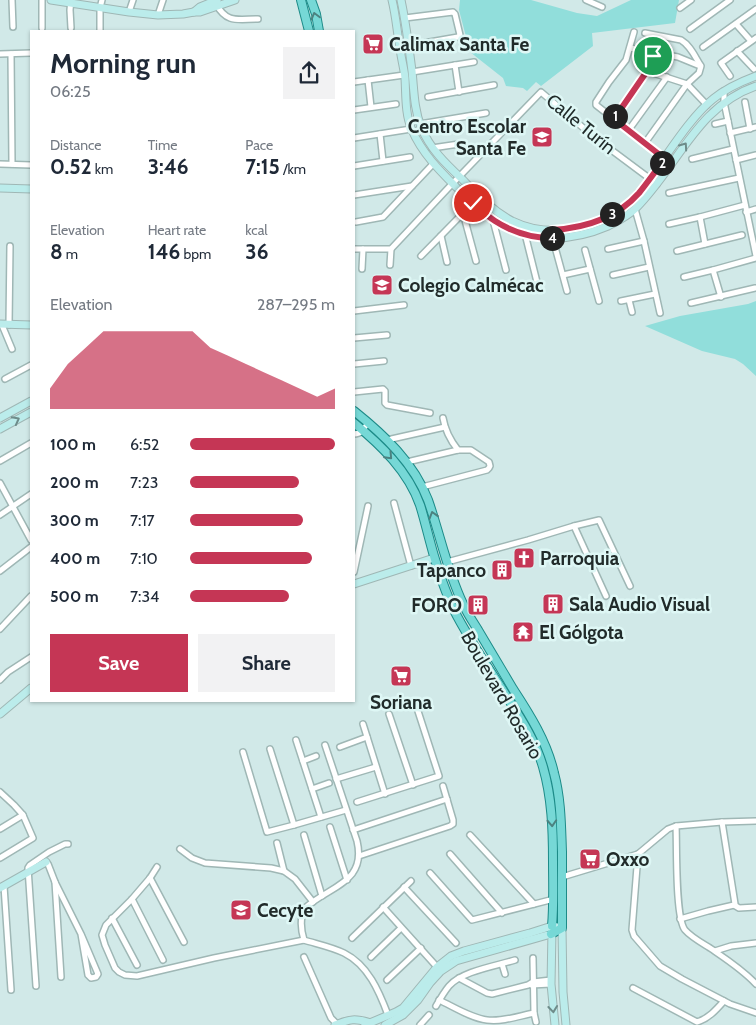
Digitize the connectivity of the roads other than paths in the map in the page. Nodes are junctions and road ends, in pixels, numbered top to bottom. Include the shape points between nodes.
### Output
1 (12, 0) edge
2 (42, 0) edge
3 (51, 0) edge
4 (133, 0) edge
5 (163, 0) edge
6 (235, 0) edge
7 (301, 0) edge
8 (311, 0) edge
9 (392, 0) edge
10 (401, 0) edge
11 (586, 0) edge
12 (691, 0) edge
13 (730, 0) edge
14 (71, 1) edge
15 (722, 2) edge
16 (217, 3) edge
17 (101, 4) edge
18 (602, 7) dead end
19 (199, 8) edge
20 (680, 8) dead end
21 (756, 10) edge
22 (129, 12) junction
23 (158, 15) junction
24 (405, 18) junction
25 (258, 19) dead end
26 (736, 24) junction
27 (13, 27) dead end
28 (42, 28) dead end
29 (71, 28) dead end
30 (690, 29) dead end
31 (100, 30) edge
32 (310, 30) edge
33 (319, 30) edge
34 (634, 32) dead end
35 (645, 33) dead end
36 (753, 40) edge
37 (418, 44) dead end
38 (703, 47) dead end
39 (408, 48) junction
40 (630, 48) junction
41 (400, 49) junction
42 (646, 51) dead end
43 (737, 51) junction
44 (30, 53) edge
45 (0, 54) edge
46 (11, 54) junction
47 (474, 62) dead end
48 (455, 65) junction
49 (700, 66) junction
50 (647, 72) junction
51 (755, 73) edge
52 (408, 74) junction
53 (730, 76) dead end
54 (667, 77) junction
55 (368, 80) junction
56 (355, 82) edge
57 (687, 84) junction
58 (494, 85) dead end
59 (756, 86) edge
60 (724, 91) junction
61 (459, 92) junction
62 (428, 97) dead end
63 (724, 102) junction
64 (745, 102) dead end
65 (396, 104) dead end
66 (411, 104) junction
67 (707, 105) junction
68 (371, 107) junction
69 (355, 110) edge
70 (486, 113) dead end
71 (614, 119) junction
72 (728, 121) junction
73 (420, 124) junction
74 (715, 124) dead end
75 (753, 128) edge
76 (411, 129) junction
77 (628, 131) junction
78 (730, 133) junction
79 (380, 134) junction
80 (355, 138) edge
81 (644, 143) junction
82 (459, 144) dead end
83 (432, 148) junction
84 (734, 150) junction
85 (756, 155) edge
86 (410, 157) dead end
87 (665, 159) junction
88 (692, 159) dead end
89 (736, 160) junction
90 (384, 161) junction
91 (0, 164) edge
92 (12, 164) junction
93 (433, 164) junction
94 (30, 165) edge
95 (355, 166) edge
96 (459, 177) junction
97 (739, 178) junction
98 (650, 179) junction
99 (452, 183) junction
100 (657, 184) junction
101 (412, 186) junction
102 (0, 188) edge
103 (30, 189) edge
104 (669, 193) dead end
105 (355, 195) edge
106 (473, 203) junction
107 (745, 205) junction
108 (635, 209) junction
109 (756, 209) edge
110 (746, 212) junction
111 (463, 213) junction
112 (700, 217) junction
113 (493, 220) junction
114 (356, 222) dead end
115 (669, 224) dead end
116 (552, 230) junction
117 (524, 234) junction
118 (742, 235) dead end
119 (441, 236) junction
120 (553, 238) junction
121 (644, 241) junction
122 (704, 244) junction
123 (10, 246) dead end
124 (355, 249) edge
125 (363, 249) junction
126 (391, 249) junction
127 (608, 249) dead end
128 (585, 250) dead end
129 (677, 251) dead end
130 (421, 256) dead end
131 (756, 257) edge
132 (476, 261) dead end
133 (447, 262) dead end
134 (390, 265) dead end
135 (649, 267) junction
136 (362, 269) dead end
137 (590, 269) junction
138 (506, 270) dead end
139 (713, 270) junction
140 (564, 275) junction
141 (613, 275) dead end
142 (684, 276) dead end
143 (537, 282) dead end
144 (755, 288) edge
145 (567, 291) dead end
146 (655, 294) junction
147 (721, 297) junction
148 (629, 300) junction
149 (599, 301) dead end
150 (621, 301) dead end
151 (691, 303) dead end
152 (404, 305) dead end
153 (355, 311) edge
154 (632, 312) dead end
155 (660, 313) dead end
156 (4, 325) edge
157 (30, 325) edge
158 (387, 335) dead end
159 (355, 338) edge
160 (12, 349) dead end
161 (384, 361) dead end
162 (355, 364) edge
163 (30, 366) edge
164 (5, 379) dead end
165 (355, 392) edge
166 (30, 402) edge
167 (355, 412) edge
168 (30, 413) edge
169 (430, 413) dead end
170 (0, 418) edge
171 (442, 418) dead end
172 (368, 422) junction
173 (355, 424) edge
174 (445, 427) junction
175 (0, 429) edge
176 (363, 431) junction
177 (355, 434) edge
178 (387, 440) junction
179 (30, 443) edge
180 (458, 450) junction
181 (0, 461) edge
182 (407, 462) junction
183 (0, 483) edge
184 (422, 487) junction
185 (30, 495) edge
186 (394, 504) dead end
187 (13, 506) junction
188 (368, 506) dead end
189 (0, 515) edge
190 (574, 526) junction
191 (30, 538) edge
192 (30, 548) edge
193 (434, 558) junction
194 (447, 562) junction
195 (411, 566) junction
196 (355, 567) edge
197 (0, 570) edge
198 (355, 584) edge
199 (630, 586) dead end
200 (606, 596) dead end
201 (30, 597) edge
202 (466, 611) junction
203 (457, 615) junction
204 (0, 630) edge
205 (30, 659) edge
206 (0, 680) edge
207 (30, 689) edge
208 (416, 705) dead end
209 (0, 714) edge
210 (389, 714) dead end
211 (362, 724) dead end
212 (367, 738) junction
213 (296, 740) dead end
214 (325, 745) dead end
215 (340, 747) dead end
216 (270, 749) dead end
217 (242, 752) dead end
218 (316, 756) dead end
219 (303, 761) junction
220 (376, 767) junction
221 (336, 779) junction
222 (329, 783) dead end
223 (413, 785) junction
224 (443, 786) dead end
225 (312, 789) junction
226 (0, 792) edge
227 (558, 793) junction
228 (385, 794) junction
229 (549, 794) junction
230 (3, 799) edge
231 (447, 799) junction
232 (357, 802) dead end
233 (346, 810) junction
234 (23, 816) junction
235 (321, 817) junction
236 (756, 821) edge
237 (722, 822) junction
238 (294, 826) junction
239 (676, 826) junction
240 (330, 827) dead end
241 (0, 829) edge
242 (353, 830) junction
243 (304, 835) dead end
244 (470, 835) dead end
245 (277, 843) dead end
246 (68, 844) dead end
247 (180, 849) dead end
248 (450, 854) dead end
249 (638, 854) junction
250 (359, 856) junction
251 (0, 858) edge
252 (46, 862) joint
253 (157, 867) dead end
254 (284, 871) junction
255 (28, 872) junction
256 (430, 873) dead end
257 (562, 877) junction
258 (150, 878) junction
259 (347, 880) junction
260 (410, 881) dead end
261 (55, 882) junction
262 (2, 887) edge
263 (404, 887) junction
264 (322, 896) junction
265 (132, 899) junction
266 (554, 899) junction
267 (313, 902) junction
268 (534, 904) junction
269 (734, 906) junction
270 (383, 907) junction
271 (756, 907) edge
272 (502, 913) junction
273 (112, 918) junction
274 (680, 919) junction
275 (401, 928) junction
276 (562, 928) junction
277 (552, 930) junction
278 (81, 934) junction
279 (352, 938) dead end
280 (304, 940) junction
281 (184, 942) dead end
282 (456, 943) dead end
283 (756, 943) edge
284 (421, 948) junction
285 (714, 951) junction
286 (304, 957) dead end
287 (371, 957) dead end
288 (533, 958) dead end
289 (163, 960) dead end
290 (515, 960) dead end
291 (502, 964) junction
292 (137, 965) dead end
293 (436, 966) junction
294 (505, 974) dead end
295 (61, 977) dead end
296 (459, 978) junction
297 (387, 980) dead end
298 (551, 982) junction
299 (532, 984) junction
300 (756, 984) edge
301 (36, 986) dead end
302 (634, 988) dead end
303 (11, 990) dead end
304 (440, 1000) junction
305 (724, 1000) junction
306 (436, 1006) dead end
307 (534, 1013) junction
308 (756, 1013) edge
309 (429, 1015) dead end
310 (389, 1022) edge
311 (536, 1022) dead end
312 (333, 1023) edge
313 (368, 1024) edge
314 (423, 1024) edge
315 (555, 1025) edge
316 (566, 1025) edge

1 - 27 street
2 - 28 street
3 - 14 main road
4 - 22 street
5 - 23 street
6 - 16 main road
7 - 32 main road
33 -> 8 main road
9 - 41 main road
10 - 24 main road
11 - 18 street
12 - 20 street
13 - 15 street
14 - 17 main road
14 - 29 street
15 - 30 street
16 - 19 main road
16 - 25 street via 224,15 231,19
17 - 22 main road
17 - 31 street
19 - 23 main road via 183,14
21 - 26 street
22 - 23 main road
24 - 37 street via 454,13 458,37
24 - 39 main road
26 - 36 street
26 - 38 street
34 - 40 street
35 - 49 street via 685,42
36 - 43 street
39 - 41 main road
39 - 52 main road
40 - 42 street
40 - 71 street via 626,60 596,102
41 - 52 main road
43 - 51 street
43 - 53 street via 721,63
44 - 46 street
45 - 46 street
46 - 92 street
47 - 48 street
48 - 52 street
48 - 61 street
49 - 50 street via 656,53
49 - 57 street via 699,73
50 - 54 street
50 - 71 street
51 - 60 main road
52 - 55 street
52 - 66 main road
54 - 57 street
54 - 77 street
55 - 56 street
55 - 68 street
57 - 67 street
57 - 81 street
58 - 61 street
59 - 63 main road
60 - 63 street
60 - 67 main road
61 - 62 street
63 - 72 street
100 -> 63 main road via 696,130
64 - 75 street
65 - 68 street
66 - 73 main road
66 - 76 main road
67 - 87 main road
68 - 69 street
70 - 73 street
71 - 77 street
72 - 74 street
72 - 78 street
73 - 83 main road
75 - 78 street
76 - 79 street
76 - 93 main road
77 - 81 street
78 - 84 street
79 - 80 street
79 - 90 street
81 - 87 street
82 - 83 street
83 - 96 main road
84 - 88 street
84 - 89 street
85 - 89 street
86 - 90 street
87 - 98 main road
89 - 97 street
90 - 95 street
91 - 92 street
92 - 94 street
93 - 99 main road
93 - 101 street
96 - 98 street, Calle Turín via 541,92
96 - 99 street, Calle Turín
96 - 116 main road via 500,214 529,227
97 - 104 street
97 - 107 street
98 - 100 street
98 - 116 main road via 628,204 605,218 583,227
99 - 106 main road
99 - 126 street, Calle Turín
100 - 108 main road
101 - 105 street
101 - 114 street via 383,217
102 - 103 main road
106 - 111 street
106 - 113 main road
107 - 110 street
107 - 112 street
108 - 120 main road via 593,232
108 - 121 street
109 - 110 street
110 - 131 street
111 - 119 street
111 - 132 street
112 - 115 street
112 - 122 street
113 - 117 main road
113 - 138 street
116 - 120 street
117 - 120 main road
117 - 143 street
118 - 122 street
119 - 130 street
119 - 133 street
120 - 140 street
121 - 127 street
121 - 135 street
122 - 129 street
123 - 156 street
124 - 125 street
125 - 126 street
125 - 136 street
126 - 134 street
128 - 137 street
131 - 139 street
135 - 141 street
135 - 146 street
137 - 140 street
137 - 149 street
139 - 142 street
139 - 147 street
140 - 145 street
144 - 147 street
146 - 148 street
146 - 155 street
147 - 151 street
148 - 150 street
148 - 154 street
152 - 153 street
156 - 157 main road
156 - 160 street
158 - 159 street
161 - 162 street
163 - 164 street
165 - 169 street via 383,389 387,405
166 - 170 main road
167 - 172 main road, Boulevard Rosario
175 -> 168 main road
171 - 174 street
172 - 176 street
172 - 178 main road, Boulevard Rosario
173 - 176 main road, Boulevard Rosario
174 - 178 street
174 - 180 street
176 - 177 street
176 -> 193 main road, Boulevard Rosario via 396,464 413,491
178 - 182 main road, Boulevard Rosario
179 - 181 street
180 - 182 street
180 - 184 street via 473,451 490,466 487,470
182 - 184 main road, Boulevard Rosario
183 - 187 street
194 -> 184 main road, Boulevard Rosario
185 - 187 street
186 - 195 street
187 - 189 street
187 - 191 street
188 - 196 street
190 - 194 street
190 - 199 street via 599,520
190 - 200 street
192 - 197 street
193 - 195 main road
193 - 203 main road, Boulevard Rosario
194 - 202 main road, Boulevard Rosario
195 - 198 main road
201 - 204 street
202 - 203 main road
202 - 227 main road, Boulevard Rosario via 541,737 552,763
203 - 229 main road, Boulevard Rosario via 534,743 544,768
205 - 206 street
207 - 209 main road
208 - 223 street via 439,776
210 - 223 street
211 - 212 street
212 - 215 street
212 - 220 street
213 - 219 street
214 - 221 street
216 - 238 street
217 - 238 street via 267,832
218 - 219 street
219 - 225 street
220 - 221 street
220 - 228 street
221 - 233 street
222 - 225 street
223 - 228 street
224 - 231 street
225 - 235 street
226 - 230 street
227 - 229 main road
227 - 257 main road, Boulevard Rosario
228 - 232 street
229 -> 266 main road, Boulevard Rosario
230 - 234 street
231 - 242 street
231 - 250 street via 453,820 450,826
233 - 235 street
233 - 242 street
234 - 241 street
234 - 251 street via 33,838
235 - 238 street
236 - 237 street
237 - 239 street
237 - 269 street
239 - 249 street
239 - 274 street
240 - 259 street
242 - 250 street
243 - 264 street
244 - 268 street
245 - 254 street
246 - 255 street via 30,865
247 - 254 street via 205,863
248 - 272 street
249 - 257 street
249 - 305 street via 632,933 660,966
250 - 259 street via 355,870
252 - 255 main road
252 - 261 street
253 - 258 street
254 - 267 street via 295,879
255 - 262 main road
255 - 301 street
256 - 272 street via 471,919
257 - 276 main road, Boulevard Rosario
258 - 265 street
258 - 281 street
259 - 264 street
260 - 263 street
261 - 278 street
261 - 295 street
262 - 303 street
263 - 270 street
263 - 282 street
264 - 267 street
265 - 273 street
265 - 289 street
266 - 268 street
266 - 277 main road, Boulevard Rosario
267 - 280 street via 302,913
268 - 272 street
269 - 271 street
269 - 274 street
270 - 275 street
270 - 279 street
273 - 280 street via 102,935 115,968 125,975 137,976
273 - 292 street
274 - 285 street via 686,932
275 - 284 street
275 - 287 street
276 - 277 main road
276 - 316 main road
277 - 293 main road via 464,951
277 - 298 main road
277 - 310 main road via 456,961 441,971 403,1015
278 - 278 street via 88,975 96,977 98,974
280 - 310 street via 344,952 355,960 374,982
283 - 285 street
284 - 293 street
284 - 297 street
285 - 300 street via 741,969
286 - 312 street
288 - 299 street
290 - 291 street
291 - 294 street
291 - 296 street
293 - 310 main road
296 - 299 street via 492,994
296 - 304 street
298 - 299 street
298 -> 315 main road
299 - 307 street
302 - 305 street via 696,1022 712,1014
304 - 306 street
304 - 307 street via 486,1020
305 - 308 street
307 - 311 street
309 - 314 street
310 - 313 main road
312 - 313 main road via 358,1019

